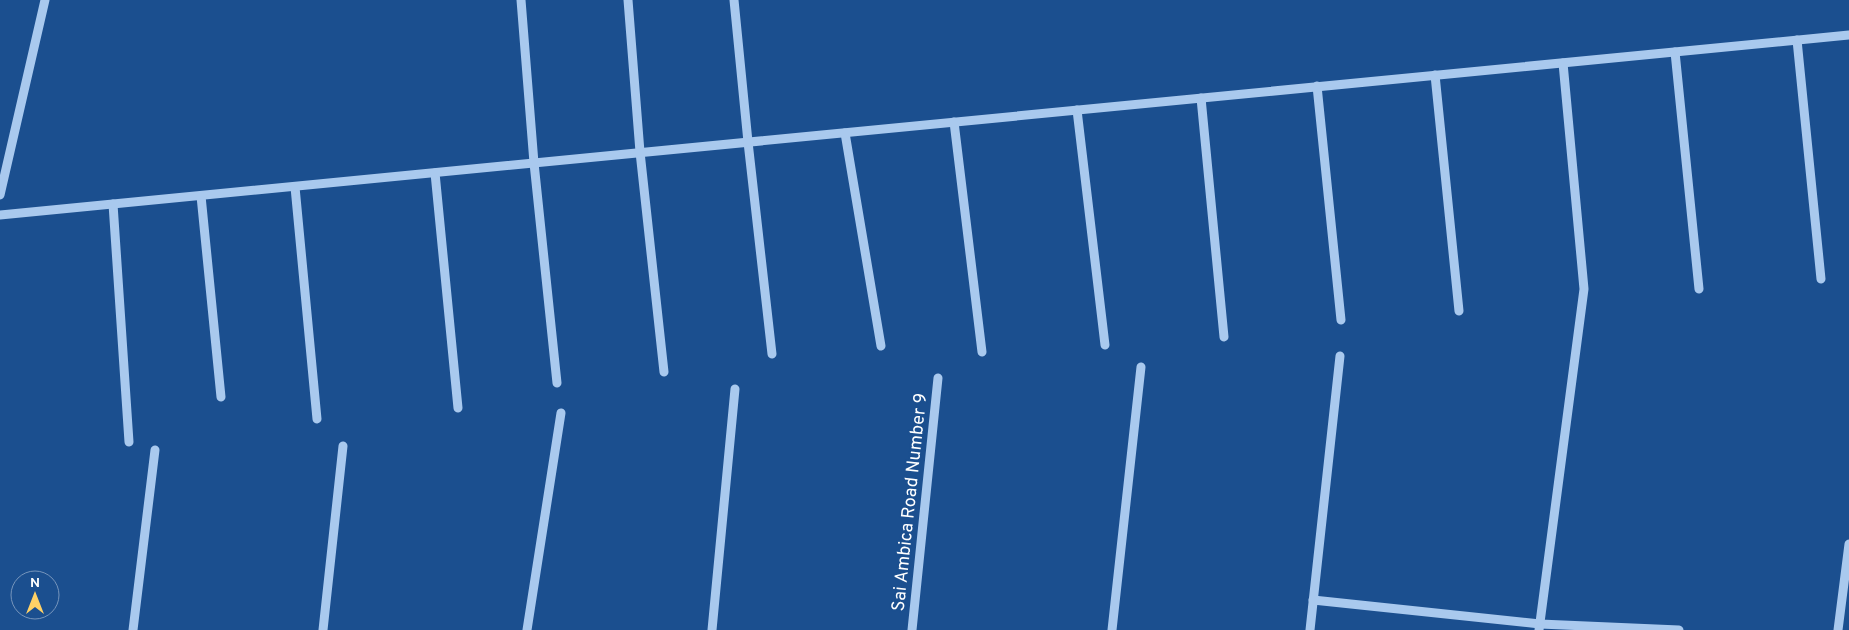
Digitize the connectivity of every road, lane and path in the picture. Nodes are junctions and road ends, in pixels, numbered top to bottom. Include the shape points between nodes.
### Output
1 (45, 0) edge
2 (522, 0) edge
3 (628, 0) edge
4 (734, 0) edge
5 (1849, 35) edge
6 (1797, 40) junction
7 (1674, 52) junction
8 (1563, 63) junction
9 (1434, 75) junction
10 (1317, 86) junction
11 (1201, 98) junction
12 (1077, 110) junction
13 (954, 122) junction
14 (845, 133) junction
15 (748, 142) junction
16 (640, 152) junction
17 (534, 163) junction
18 (435, 173) junction
19 (296, 187) junction
20 (0, 195) edge
21 (201, 196) junction
22 (113, 204) junction
23 (0, 215) edge
24 (1821, 279) dead end
25 (1699, 289) dead end
26 (1459, 311) dead end
27 (1341, 320) dead end
28 (1224, 338) dead end
29 (1105, 345) dead end
30 (881, 346) dead end
31 (982, 352) dead end
32 (772, 354) dead end
33 (1340, 356) dead end
34 (1141, 367) dead end
35 (664, 372) dead end
36 (938, 378) dead end
37 (557, 383) dead end
38 (735, 389) dead end
39 (221, 397) dead end
40 (458, 408) dead end
41 (561, 413) dead end
42 (317, 419) dead end
43 (129, 442) dead end
44 (343, 446) dead end
45 (155, 450) dead end
46 (1849, 544) edge
47 (1314, 600) junction
48 (1539, 627) edge
49 (133, 630) edge
50 (323, 630) edge
51 (527, 630) edge
52 (712, 630) edge
53 (912, 630) edge
54 (1112, 630) edge
55 (1310, 630) edge
56 (1679, 630) edge
57 (1838, 630) edge

1 - 20 street
2 - 17 street
3 - 16 street
4 - 15 street
5 - 6 street
6 - 7 street
6 - 24 street
7 - 8 street
7 - 25 street
8 - 9 street
8 - 48 street via 1584,289
9 - 10 street
9 - 26 street
10 - 11 street
10 - 27 street
11 - 12 street
11 - 28 street
12 - 13 street
12 - 29 street
13 - 14 street
13 - 31 street
14 - 15 street
14 - 30 street
15 - 16 street
15 - 32 street
16 - 17 street
16 - 35 street
17 - 18 street
17 - 37 street
18 - 19 street
18 - 40 street
19 - 21 street
19 - 42 street
21 - 22 street
21 - 39 street
22 - 23 street
22 - 43 street
33 - 47 street
34 - 54 street
36 - 53 street, Sai Ambica Road Number 9
38 - 52 street
41 - 51 street
44 - 50 street
45 - 49 street
46 - 57 street
47 - 48 street
47 - 55 street
48 - 56 street

